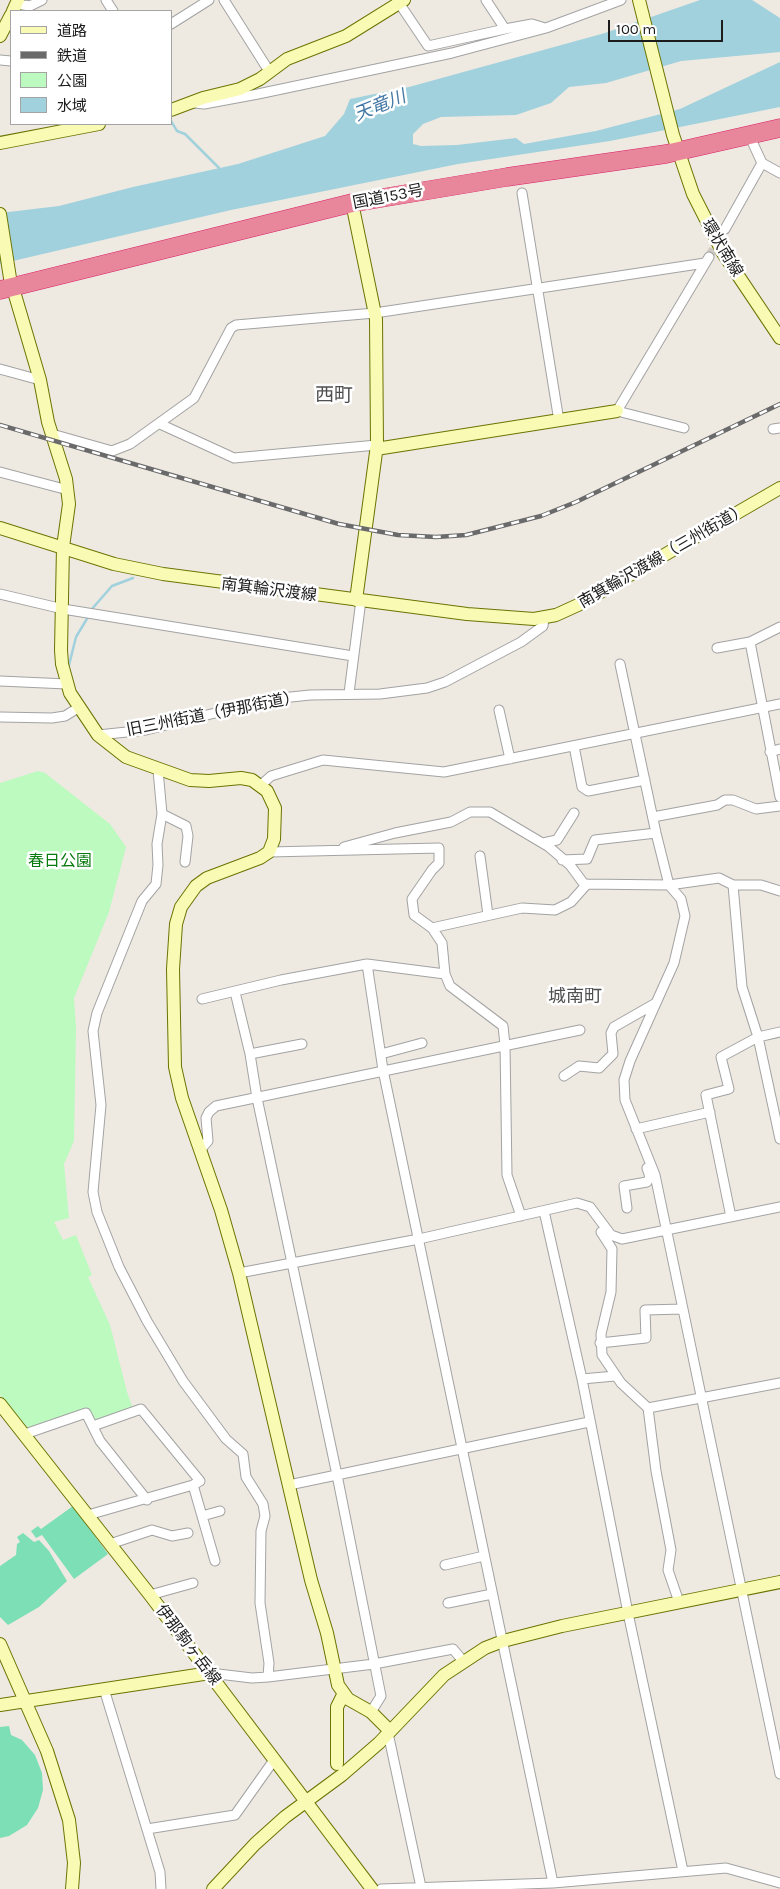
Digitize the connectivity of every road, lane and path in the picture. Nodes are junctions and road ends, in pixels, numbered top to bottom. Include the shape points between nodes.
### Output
1 (42, 0) edge
2 (209, 0) edge
3 (224, 0) edge
4 (486, 0) edge
5 (621, 0) edge
6 (639, 0) edge
7 (400, 1) edge
8 (15, 8) edge
9 (10, 17) edge
10 (172, 23) edge
11 (546, 28) junction
12 (505, 29) junction
13 (0, 36) edge
14 (269, 71) junction
15 (192, 102) junction
16 (172, 110) edge
17 (94, 125) edge
18 (780, 128) edge
19 (750, 137) junction
20 (0, 143) edge
21 (679, 152) junction
22 (762, 163) junction
23 (780, 173) edge
24 (522, 193) dead end
25 (352, 203) junction
26 (0, 214) edge
27 (724, 230) tunnel mouth
28 (8, 285) edge
29 (537, 289) junction
30 (375, 313) junction
31 (780, 338) edge
32 (0, 370) edge
33 (40, 380) junction
34 (617, 411) junction
35 (559, 421) junction
36 (160, 424) junction
37 (684, 428) dead end
38 (52, 434) junction
39 (376, 447) junction
40 (0, 472) edge
41 (780, 488) edge
42 (68, 490) junction
43 (0, 528) edge
44 (63, 547) junction
45 (0, 594) edge
46 (358, 600) junction
47 (63, 610) junction
48 (544, 618) junction
49 (780, 628) edge
50 (750, 642) junction
51 (717, 648) dead end
52 (353, 656) junction
53 (620, 664) dead end
54 (0, 681) edge
55 (66, 684) junction
56 (349, 693) junction
57 (780, 704) edge
58 (78, 708) junction
59 (762, 708) junction
60 (499, 710) dead end
61 (0, 717) edge
62 (635, 734) junction
63 (98, 735) junction
64 (574, 746) junction
65 (780, 750) edge
66 (770, 752) junction
67 (510, 759) junction
68 (158, 770) junction
69 (645, 780) junction
70 (261, 785) junction
71 (780, 797) edge
72 (780, 806) edge
73 (574, 813) dead end
74 (162, 814) junction
75 (653, 817) junction
76 (656, 833) junction
77 (543, 843) junction
78 (330, 851) junction
79 (269, 852) junction
80 (480, 856) dead end
81 (562, 860) junction
82 (185, 862) dead end
83 (587, 884) junction
84 (669, 885) junction
85 (733, 885) junction
86 (780, 891) edge
87 (488, 916) junction
88 (432, 928) junction
89 (367, 964) junction
90 (445, 974) junction
91 (235, 992) junction
92 (202, 1000) dead end
93 (657, 1002) junction
94 (580, 1030) dead end
95 (780, 1032) edge
96 (758, 1036) junction
97 (422, 1043) dead end
98 (302, 1044) dead end
99 (505, 1045) junction
100 (250, 1054) junction
101 (381, 1054) junction
102 (383, 1070) junction
103 (564, 1076) dead end
104 (257, 1098) junction
105 (710, 1112) junction
106 (636, 1129) junction
107 (780, 1139) edge
108 (640, 1140) junction
109 (201, 1149) junction
110 (780, 1207) edge
111 (627, 1208) dead end
112 (544, 1211) junction
113 (521, 1216) junction
114 (731, 1217) junction
115 (598, 1218) junction
116 (665, 1230) junction
117 (418, 1239) junction
118 (292, 1264) junction
119 (239, 1273) junction
120 (683, 1308) junction
121 (600, 1343) junction
122 (615, 1376) junction
123 (582, 1379) junction
124 (780, 1382) edge
125 (701, 1397) junction
126 (0, 1404) edge
127 (648, 1408) junction
128 (589, 1422) junction
129 (93, 1426) junction
130 (25, 1434) junction
131 (463, 1448) junction
132 (337, 1475) junction
133 (193, 1485) junction
134 (289, 1485) junction
135 (147, 1500) junction
136 (220, 1512) dead end
137 (88, 1515) junction
138 (202, 1516) junction
139 (188, 1533) dead end
140 (110, 1544) junction
141 (484, 1556) junction
142 (215, 1561) dead end
143 (445, 1565) dead end
144 (780, 1582) edge
145 (193, 1583) dead end
146 (741, 1590) junction
147 (492, 1594) junction
148 (150, 1595) junction
149 (679, 1602) junction
150 (448, 1603) dead end
151 (628, 1613) junction
152 (503, 1641) junction
153 (0, 1644) edge
154 (463, 1661) junction
155 (374, 1664) junction
156 (336, 1669) junction
157 (210, 1673) junction
158 (268, 1676) junction
159 (104, 1690) junction
160 (344, 1695) junction
161 (26, 1701) junction
162 (0, 1705) edge
163 (371, 1712) junction
164 (389, 1732) junction
165 (274, 1760) junction
166 (337, 1764) dead end
167 (780, 1774) edge
168 (306, 1803) junction
169 (147, 1829) junction
170 (683, 1871) junction
171 (780, 1882) edge
172 (552, 1883) junction
173 (562, 1883) junction
174 (421, 1887) junction
175 (440, 1888) edge
176 (72, 1889) edge
177 (161, 1889) edge
178 (213, 1889) edge
179 (372, 1889) edge
180 (381, 1889) edge
181 (572, 1889) edge

1 - 8 street
2 - 10 street
3 - 14 street
4 - 12 street
5 - 11 street
6 - 21 street, 環状南線
7 - 12 street via 428,46
7 - 14 street via 346,36 287,59
9 - 13 street
11 - 12 street via 532,24
11 - 15 street via 452,53 258,94 204,104
14 - 15 street via 240,88
15 - 16 street
17 - 20 street
18 - 19 highway, 国道153号
19 - 21 highway, 国道153号
19 - 22 street
21 - 25 highway, 国道153号
21 - 31 street, 環状南線 via 693,194 712,235
22 - 23 street
22 - 27 street
24 - 29 street
25 - 28 highway, 国道153号
25 - 30 street
26 - 28 street
28 - 33 street
29 - 30 street
29 - 34 street via 707,260
29 - 35 street
30 - 36 street via 236,325 231,328 194,398
30 - 39 street
32 - 33 street
33 - 38 street
34 - 35 street
34 - 37 street
35 - 39 street
36 - 38 street via 130,444 112,451
36 - 39 street via 234,458
38 - 42 street
39 - 46 street
40 - 42 street
41 - 48 street, 南箕輪沢渡線（三州街道） via 578,605
42 - 44 street
43 - 44 street, 南箕輪沢渡線
44 - 46 street, 南箕輪沢渡線 via 114,564 163,574
44 - 47 street
45 - 47 street
46 - 48 street, 南箕輪沢渡線 via 520,620
46 - 52 street
47 - 52 street
47 - 55 street via 62,664
48 - 56 street, 旧三州街道（伊那街道） via 543,626 521,642 445,682 409,692
49 - 50 street
50 - 51 street
50 - 59 street
52 - 56 street
53 - 62 street
54 - 55 street
55 - 58 street
56 - 63 street, 旧三州街道（伊那街道） via 272,699 146,730
57 - 59 street
58 - 61 street via 65,716 52,718
58 - 63 street
59 - 62 street
59 - 66 street
60 - 67 street
62 - 64 street
62 - 69 street
63 - 68 street via 126,757
64 - 67 street
64 - 69 street via 582,787 588,791
65 - 66 street
66 - 71 street
67 - 70 street via 444,772 322,760 271,776
68 - 70 street via 190,780 209,782 241,778
68 - 74 street
69 - 75 street
70 - 79 street via 272,798 275,808 274,839
72 - 75 street via 756,809 725,800 717,806
73 - 77 street via 557,840
74 - 82 street via 186,826
74 - 158 street via 156,884 142,901 93,1031 102,1105 94,1192 98,1212 119,1267 147,1321 182,1381 226,1439 242,1454 246,1477 263,1504 260,1603
75 - 76 street
76 - 81 street via 595,840 587,859
76 - 84 street
77 - 78 street via 490,812 470,812 451,822
77 - 81 street
78 - 79 street
78 - 88 street via 439,848 439,863 412,899 414,915
79 - 109 street via 219,872 196,886 185,899 176,924 175,1067 182,1098
80 - 87 street
81 - 83 street
83 - 84 street
83 - 87 street via 571,902 555,910 522,908
84 - 85 street via 719,878
84 - 93 street via 681,899 685,916 674,963
85 - 86 street via 761,885
85 - 96 street via 742,987
87 - 88 street
88 - 90 street via 442,943
89 - 90 street
89 - 91 street
89 - 101 street
90 - 99 street via 450,986 503,1026
91 - 92 street
91 - 100 street
93 - 103 street via 614,1027 611,1033 613,1054 599,1068 579,1066
93 - 106 street via 624,1080 625,1100
94 - 99 street
95 - 96 street
96 - 105 street via 721,1056 729,1089 706,1094
96 - 107 street
97 - 101 street
98 - 100 street
99 - 102 street
99 - 113 street via 507,1175
100 - 104 street
101 - 102 street
102 - 104 street
102 - 117 street
104 - 109 street via 216,1106 209,1112 206,1118 208,1140
104 - 118 street
105 - 106 street
105 - 114 street
106 - 108 street
108 - 111 street via 638,1144 650,1177 647,1182 624,1186
108 - 116 street via 655,1175
109 - 119 street
110 - 114 street
112 - 113 street
112 - 115 street via 584,1204
112 - 123 street
113 - 117 street
114 - 116 street
115 - 116 street via 610,1235 617,1238
115 - 121 street via 597,1225 612,1249 611,1292
116 - 120 street
117 - 118 street
117 - 131 street
118 - 119 street
118 - 132 street
119 - 134 street
120 - 121 street via 646,1310 646,1338
120 - 125 street
121 - 122 street via 602,1355
122 - 123 street
122 - 127 street
123 - 128 street
124 - 125 street
125 - 127 street
125 - 146 street
126 - 130 street, 伊那駒ヶ岳線
127 - 149 street via 671,1550 668,1570
128 - 131 street
128 - 151 street
129 - 130 street via 86,1413
129 - 133 street via 141,1408 200,1481
129 - 135 street via 100,1441
130 - 137 street, 伊那駒ヶ岳線
131 - 132 street
131 - 141 street
132 - 134 street
132 - 155 street
133 - 135 street
133 - 138 street
134 - 156 street
135 - 137 street
136 - 138 street
137 - 140 street, 伊那駒ヶ岳線
138 - 142 street
139 - 140 street via 172,1536 152,1530
140 - 148 street, 伊那駒ヶ岳線
141 - 143 street
141 - 147 street
144 - 146 street
145 - 148 street
146 - 149 street
146 - 167 street
147 - 150 street
147 - 152 street
148 - 157 street, 伊那駒ヶ岳線
149 - 151 street
151 - 152 street
151 - 170 street
152 - 154 street
152 - 172 street
153 - 161 street
154 - 155 street via 453,1649
154 - 164 street via 444,1675
155 - 156 street
155 - 163 street via 381,1696
156 - 158 street
156 - 160 street
157 - 158 street via 252,1678
157 - 159 street
157 - 165 street, 伊那駒ヶ岳線
159 - 161 street
159 - 169 street
160 - 163 street
160 - 166 street via 337,1707
161 - 162 street
161 - 176 street via 47,1751 69,1820 74,1863
163 - 164 street
164 - 168 street
164 - 174 street
165 - 168 street, 伊那駒ヶ岳線
165 - 169 street via 236,1815
168 - 178 street via 255,1844
168 - 179 street, 伊那駒ヶ岳線
169 - 177 street via 160,1872
170 - 171 street via 726,1868
170 - 173 street
172 - 173 street
172 - 175 street
173 - 181 street
174 - 175 street
174 - 180 street

